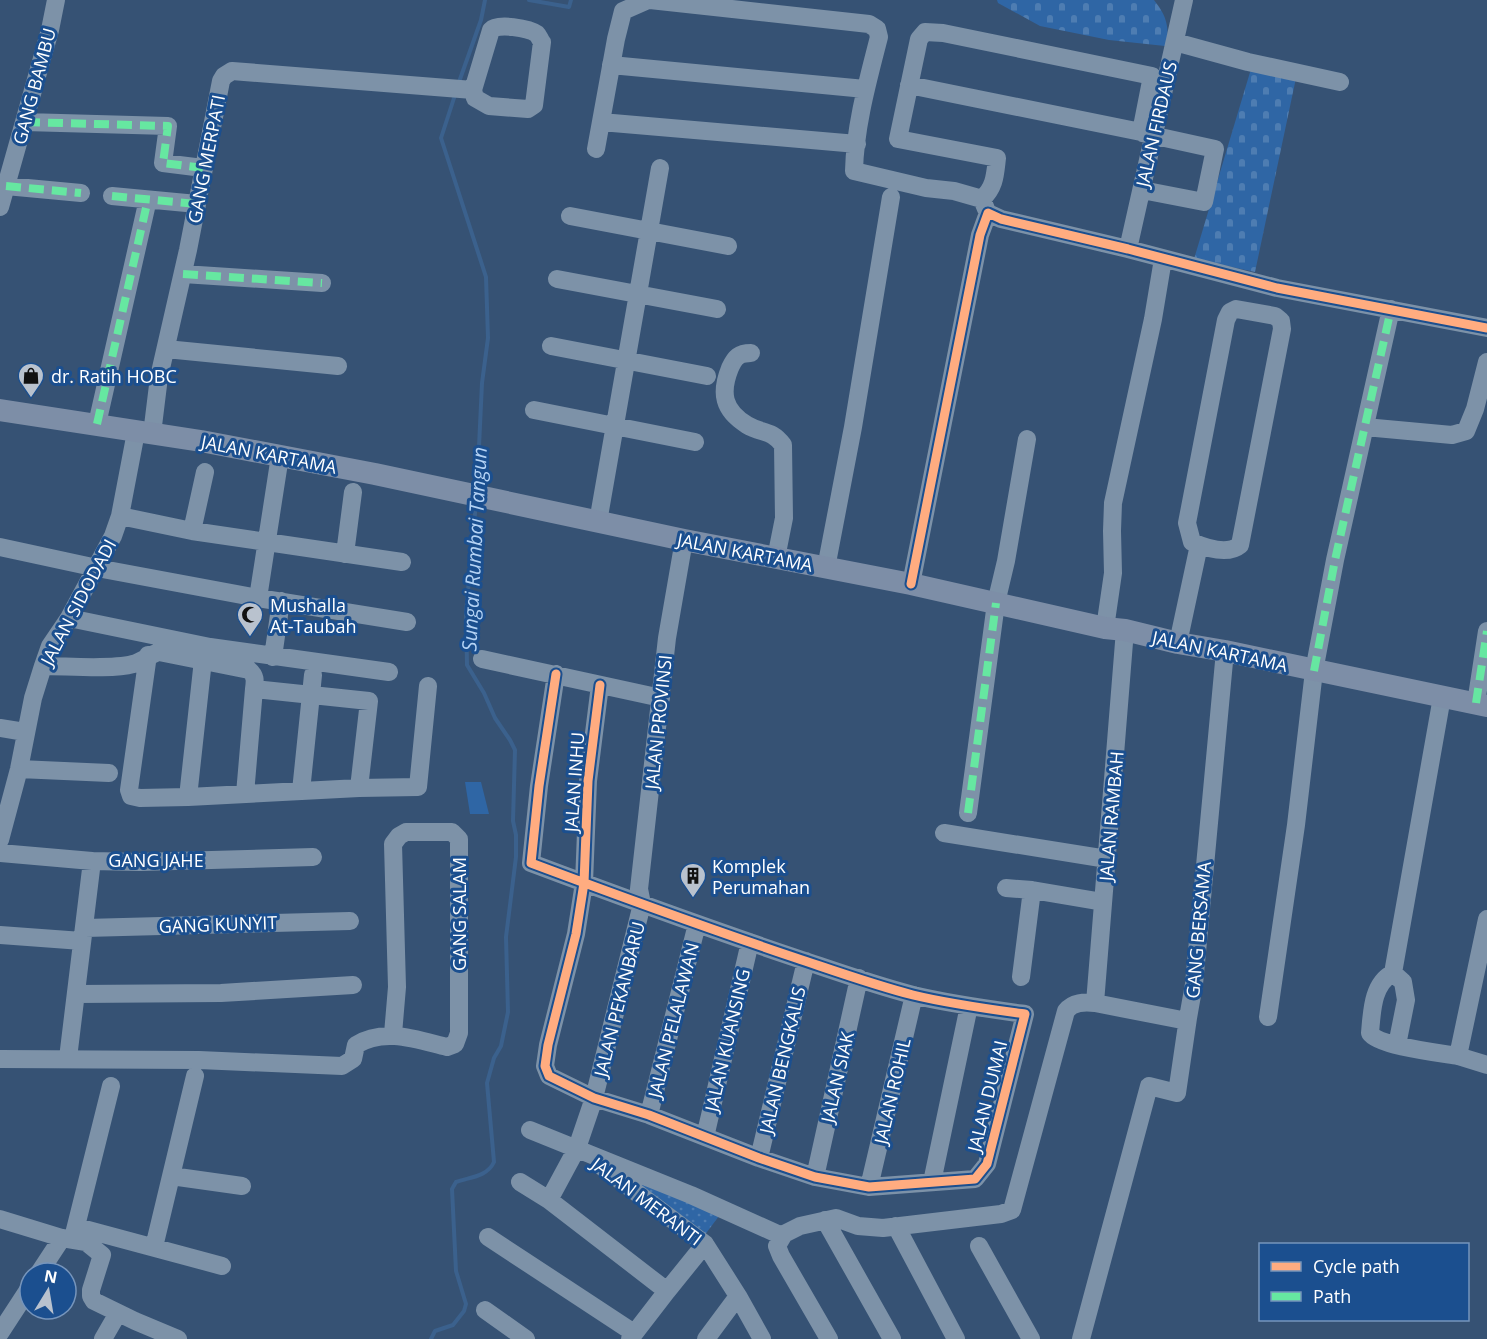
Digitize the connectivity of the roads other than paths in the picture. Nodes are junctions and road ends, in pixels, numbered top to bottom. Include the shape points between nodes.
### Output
1 (56, 0) edge
2 (649, 0) edge
3 (1184, 0) edge
4 (1175, 42) junction
5 (611, 65) junction
6 (1340, 82) dead end
7 (909, 85) junction
8 (464, 89) junction
9 (865, 89) junction
10 (25, 122) junction
11 (601, 122) junction
12 (1147, 134) junction
13 (857, 144) junction
14 (596, 149) dead end
15 (203, 168) junction
16 (660, 168) dead end
17 (6, 186) junction
18 (1142, 190) junction
19 (81, 193) dead end
20 (112, 196) dead end
21 (891, 197) dead end
22 (197, 204) junction
23 (985, 206) junction
24 (0, 207) edge
25 (146, 208) dead end
26 (570, 216) dead end
27 (648, 231) junction
28 (728, 246) dead end
29 (1128, 249) junction
30 (1163, 259) junction
31 (183, 273) junction
32 (556, 279) dead end
33 (322, 283) dead end
34 (638, 294) junction
35 (717, 309) dead end
36 (1391, 309) junction
37 (1487, 328) edge
38 (551, 346) dead end
39 (166, 349) junction
40 (750, 353) dead end
41 (626, 360) junction
42 (1487, 362) edge
43 (338, 366) dead end
44 (707, 376) dead end
45 (0, 410) edge
46 (534, 410) dead end
47 (97, 424) junction
48 (615, 426) junction
49 (1365, 427) junction
50 (144, 433) junction
51 (1027, 439) dead end
52 (695, 442) dead end
53 (280, 456) junction
54 (205, 472) dead end
55 (353, 492) dead end
56 (120, 516) junction
57 (598, 522) junction
58 (192, 531) junction
59 (684, 540) junction
60 (267, 541) junction
61 (1199, 545) junction
62 (0, 547) edge
63 (345, 554) junction
64 (776, 558) junction
65 (402, 562) dead end
66 (97, 568) junction
67 (826, 568) junction
68 (911, 584) junction
69 (258, 598) junction
70 (281, 601) junction
71 (996, 603) junction
72 (69, 618) junction
73 (407, 622) dead end
74 (1115, 629) junction
75 (1487, 631) edge
76 (1178, 643) junction
77 (1225, 651) junction
78 (148, 655) junction
79 (273, 657) junction
80 (482, 659) dead end
81 (203, 660) junction
82 (43, 666) junction
83 (1314, 671) junction
84 (389, 672) dead end
85 (556, 674) junction
86 (313, 675) dead end
87 (371, 680) dead end
88 (600, 685) junction
89 (428, 686) dead end
90 (254, 690) junction
91 (311, 696) junction
92 (1442, 697) junction
93 (661, 698) junction
94 (369, 701) junction
95 (1481, 705) edge
96 (0, 728) edge
97 (25, 732) junction
98 (19, 769) junction
99 (109, 773) dead end
100 (359, 788) junction
101 (301, 791) junction
102 (244, 794) junction
103 (188, 797) junction
104 (968, 813) dead end
105 (944, 833) dead end
106 (0, 840) edge
107 (0, 853) edge
108 (313, 857) dead end
109 (1107, 859) junction
110 (92, 861) junction
111 (584, 883) junction
112 (1006, 888) dead end
113 (1032, 890) junction
114 (1103, 902) junction
115 (642, 904) junction
116 (350, 921) dead end
117 (697, 924) junction
118 (1486, 929) edge
119 (84, 934) junction
120 (0, 936) edge
121 (750, 942) junction
122 (806, 961) junction
123 (1393, 973) junction
124 (1021, 977) dead end
125 (859, 978) junction
126 (353, 986) dead end
127 (77, 994) junction
128 (914, 995) junction
129 (1095, 1003) junction
130 (969, 1006) junction
131 (1268, 1017) dead end
132 (1188, 1018) junction
133 (393, 1034) junction
134 (1397, 1045) junction
135 (1458, 1056) junction
136 (68, 1058) junction
137 (0, 1059) edge
138 (1487, 1065) edge
139 (195, 1076) dead end
140 (111, 1086) dead end
141 (594, 1098) junction
142 (649, 1115) junction
143 (530, 1130) dead end
144 (705, 1137) junction
145 (577, 1148) junction
146 (759, 1158) junction
147 (171, 1176) junction
148 (815, 1177) junction
149 (520, 1182) dead end
150 (932, 1182) junction
151 (242, 1186) dead end
152 (869, 1187) junction
153 (549, 1200) junction
154 (0, 1219) edge
155 (825, 1220) junction
156 (896, 1226) junction
157 (71, 1234) junction
158 (488, 1236) dead end
159 (782, 1236) junction
160 (705, 1244) junction
161 (979, 1246) dead end
162 (154, 1247) junction
163 (49, 1261) edge
164 (222, 1266) dead end
165 (667, 1291) junction
166 (738, 1296) junction
167 (18, 1305) edge
168 (485, 1310) dead end
169 (118, 1313) junction
170 (0, 1333) edge
171 (632, 1336) edge
172 (103, 1339) edge
173 (178, 1339) edge
174 (526, 1339) edge
175 (706, 1339) edge
176 (762, 1339) edge
177 (829, 1339) edge
178 (892, 1339) edge
179 (956, 1339) edge
180 (1030, 1339) edge
181 (1081, 1339) edge

1 - 10 street, GANG BAMBU
2 - 5 street via 623,11
2 - 9 street via 868,24 877,29 879,37
3 - 4 street, JALAN FIRDAUS
4 - 6 street
4 - 12 street, JALAN FIRDAUS
5 - 9 street
5 - 11 street
7 - 12 street
7 - 12 street via 918,39 925,32 1119,69 1152,76
7 - 23 street via 898,139 997,158 994,183
8 - 8 street via 489,106 528,109 534,105 542,42 538,35 501,25 494,27
8 - 15 street, GANG MERPATI via 232,71 221,81
9 - 13 street
10 - 15 street via 168,126 163,163
10 - 17 street, GANG BAMBU
11 - 13 street
11 - 14 street
12 - 18 street, JALAN FIRDAUS
12 - 18 street via 1215,149 1204,202
13 - 23 street via 854,171 954,191
15 - 22 street, GANG MERPATI
16 - 27 street
17 - 19 street
17 - 24 street, GANG BAMBU
18 - 29 street, JALAN FIRDAUS
20 - 22 street
21 - 67 street
22 - 31 street, GANG MERPATI
23 - 29 street via 1001,219
23 - 68 street
25 - 47 street
26 - 27 street
27 - 28 street
27 - 34 street
29 - 30 street
30 - 36 street via 1276,288
30 - 74 street, JALAN RAMBAH via 1113,503
31 - 33 street
31 - 39 street, GANG MERPATI
32 - 34 street
34 - 35 street
34 - 41 street
36 - 37 street
36 - 49 street
38 - 41 street
39 - 43 street
39 - 50 street, GANG MERPATI
40 - 64 street via 736,357 725,384 725,400 748,426 776,436 783,446 784,518
41 - 44 street
41 - 48 street
42 - 49 street via 1467,431 1452,435
45 - 47 main road, JALAN KARTAMA
46 - 48 street
47 - 50 main road, JALAN KARTAMA
48 - 52 street
48 - 57 street
49 - 83 street
50 - 53 main road, JALAN KARTAMA
50 - 56 street, JALAN SIDODADI
51 - 71 street
53 - 57 main road, JALAN KARTAMA
53 - 60 street
54 - 58 street
55 - 63 street
56 - 58 street
56 - 66 street, JALAN SIDODADI
57 - 59 main road, JALAN KARTAMA
58 - 60 street
59 - 64 main road, JALAN KARTAMA
59 - 93 street, JALAN PROVINSI
60 - 63 street
60 - 69 street
61 - 61 street via 1192,542 1187,523 1226,320 1236,309 1275,316 1282,329 1240,545 1234,550
61 - 76 street
62 - 66 street
63 - 65 street
64 - 67 main road, JALAN KARTAMA
66 - 69 street
66 - 72 street, JALAN SIDODADI
67 - 68 main road, JALAN KARTAMA
68 - 71 main road, JALAN KARTAMA
69 - 70 street
70 - 73 street
70 - 79 street
71 - 74 main road, JALAN KARTAMA
71 - 104 street
72 - 79 street
72 - 82 street, JALAN SIDODADI via 50,646
74 - 76 main road, JALAN KARTAMA
74 - 109 street, JALAN RAMBAH
75 - 95 street
76 - 77 main road, JALAN KARTAMA
77 - 83 main road, JALAN KARTAMA
77 - 132 street, GANG BERSAMA
78 - 81 street via 159,652
78 - 82 street via 123,666
78 - 103 street via 129,789 131,796 140,798
79 - 84 street
80 - 85 street
81 - 90 street via 249,670 255,680
81 - 103 street
82 - 97 street, JALAN SIDODADI
83 - 92 main road, JALAN KARTAMA
83 - 131 street
85 - 88 street
85 - 111 street via 531,863
86 - 91 street
87 - 94 street
88 - 93 street
88 - 111 street, JALAN INHU via 588,781
89 - 100 street via 418,787
90 - 91 street
90 - 102 street
91 - 94 street
91 - 101 street
92 - 95 main road, JALAN KARTAMA
92 - 123 street
93 - 115 street, JALAN PROVINSI via 639,889
94 - 100 street
96 - 97 street
97 - 98 street, JALAN SIDODADI
98 - 99 street
98 - 106 street, JALAN SIDODADI
100 - 101 street
101 - 102 street
102 - 103 street
105 - 109 street
107 - 110 street, GANG JAHE
108 - 110 street, GANG JAHE
109 - 114 street, JALAN RAMBAH
110 - 119 street
111 - 115 street, JALAN DUMAI
111 - 141 street, JALAN DUMAI via 576,934 544,1066 549,1076
112 - 113 street
113 - 114 street
113 - 124 street
114 - 129 street, JALAN RAMBAH
115 - 117 street, JALAN DUMAI
115 - 141 street, JALAN PEKANBARU
116 - 119 street, GANG KUNYIT
117 - 121 street, JALAN DUMAI
117 - 142 street, JALAN PELALAWAN
118 - 135 street
119 - 120 street, GANG KUNYIT
119 - 127 street
121 - 122 street, JALAN DUMAI
121 - 144 street, JALAN KUANSING
122 - 125 street, JALAN DUMAI
122 - 146 street, JALAN BENGKALIS
123 - 134 street via 1404,982 1407,999
123 - 134 street via 1380,982 1370,1033 1377,1040
125 - 128 street, JALAN DUMAI
125 - 148 street, JALAN SIAK
126 - 127 street via 221,993
127 - 136 street
128 - 130 street, JALAN DUMAI
128 - 152 street, JALAN ROHIL
129 - 132 street, GANG BERSAMA
129 - 156 street, GANG BERSAMA via 1075,1004 1066,1011 1012,1210
130 - 150 street
130 - 150 street, JALAN DUMAI via 1025,1014 987,1164 975,1179
132 - 181 street via 1177,1093 1149,1086
133 - 133 street, GANG SALAM via 397,987 393,844 406,832 452,832 459,839 459,1033 455,1044 447,1047
133 - 136 street, GANG SALAM via 356,1045 353,1059 342,1066
134 - 135 street
135 - 138 street
136 - 137 street
139 - 147 street
140 - 157 street
141 - 142 street, JALAN DUMAI
141 - 145 street, JALAN PEKANBARU
142 - 144 street, JALAN DUMAI
143 - 145 street
144 - 146 street, JALAN DUMAI
145 - 153 street, JALAN MERANTI
145 - 159 street
145 - 160 street, JALAN MERANTI
146 - 148 street, JALAN DUMAI
147 - 151 street
147 - 162 street
148 - 152 street, JALAN DUMAI
149 - 153 street
150 - 152 street, JALAN DUMAI
153 - 165 street
154 - 157 street
155 - 156 street via 836,1218 858,1226
155 - 159 street via 800,1226
155 - 178 street
156 - 179 street
157 - 162 street
157 - 163 street
157 - 169 street via 102,1255 91,1296
158 - 171 street
159 - 177 street via 777,1246 781,1256
160 - 165 street
160 - 166 street, JALAN MERANTI
161 - 180 street
162 - 164 street
165 - 171 street
166 - 175 street
166 - 176 street, JALAN MERANTI
167 - 170 street
168 - 174 street
169 - 172 street
169 - 173 street

